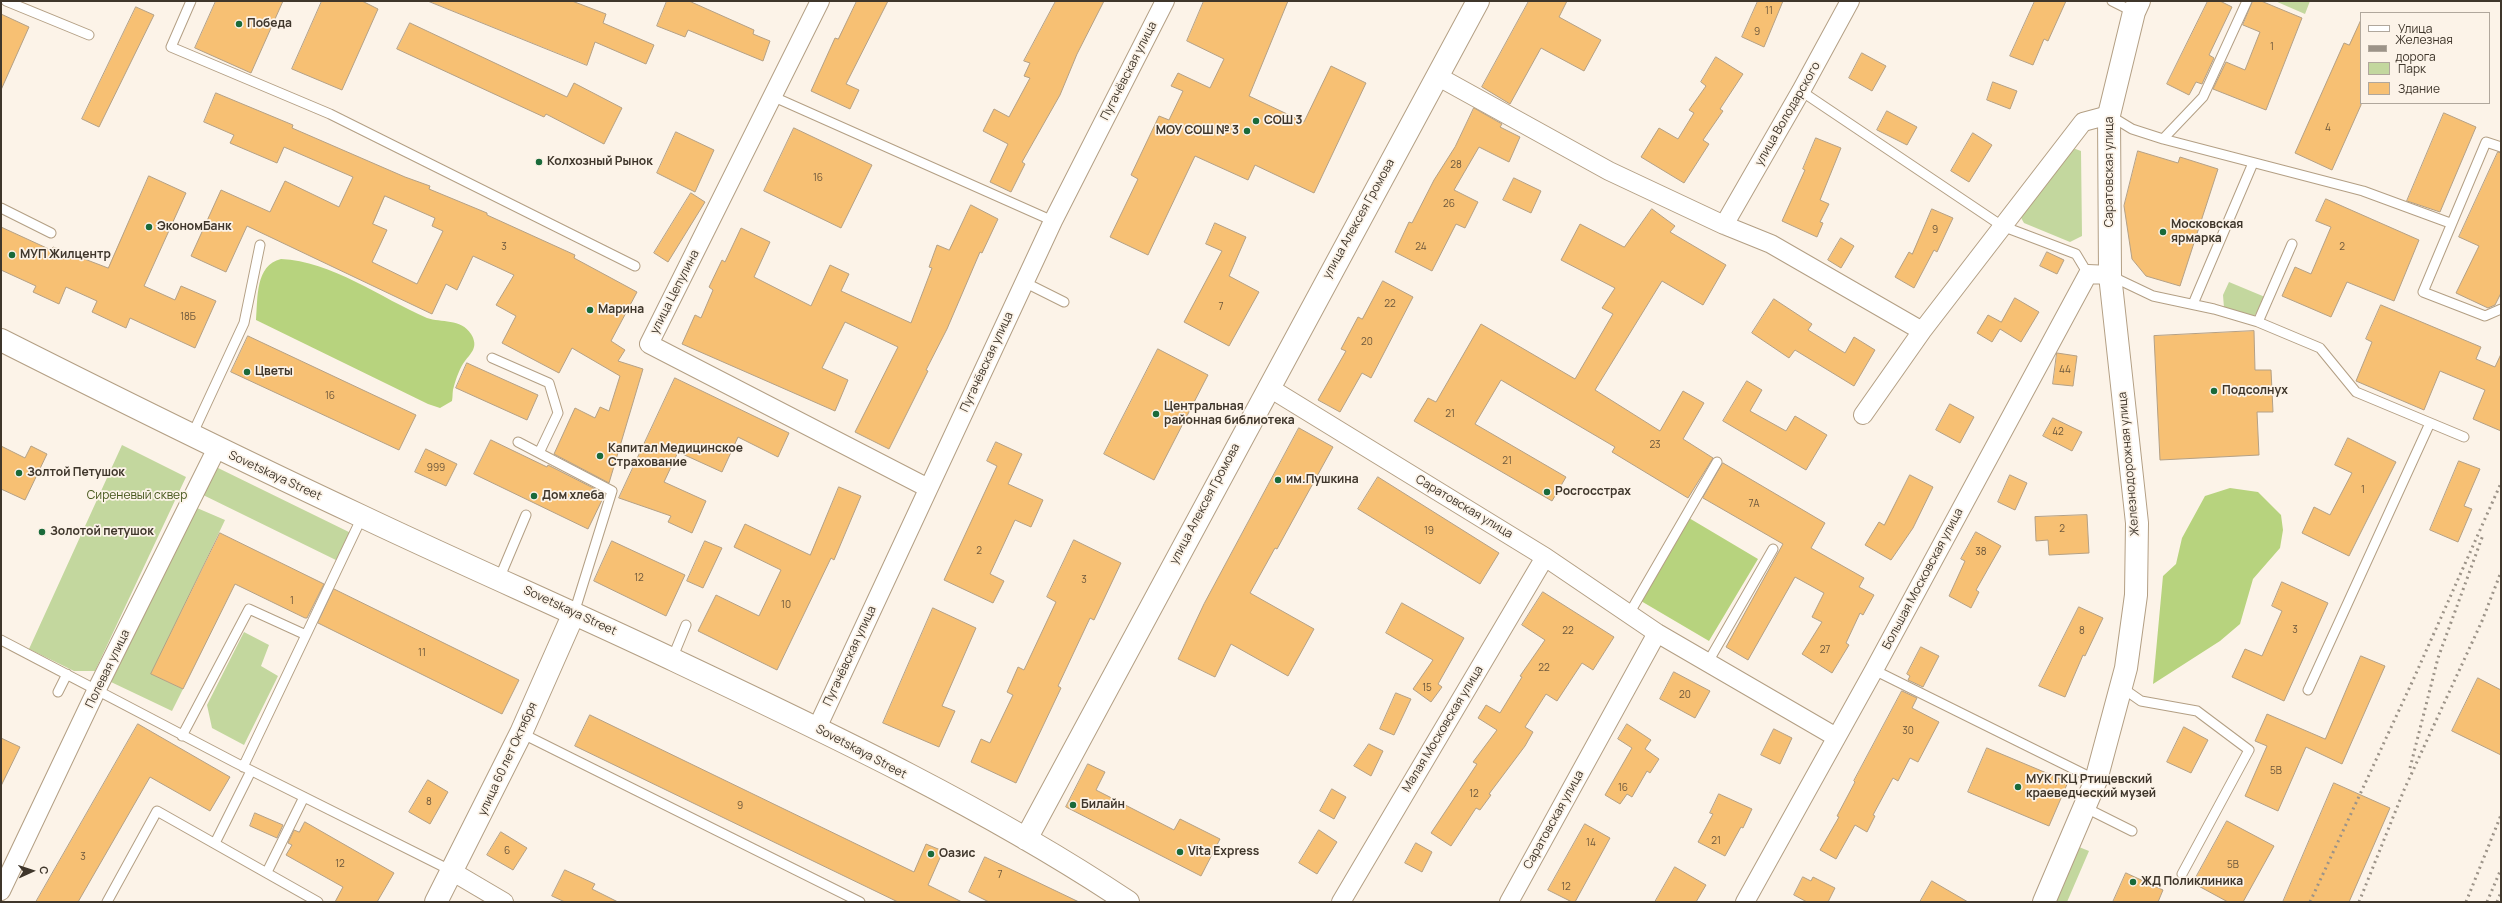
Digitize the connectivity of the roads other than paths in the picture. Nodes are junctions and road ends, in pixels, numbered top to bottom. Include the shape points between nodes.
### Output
1 (6, 1) edge
2 (191, 1) edge
3 (820, 1) edge
4 (1165, 1) edge
5 (1478, 1) edge
6 (1850, 1) edge
7 (2112, 1) edge
8 (2247, 1) edge
9 (2136, 7) edge
10 (89, 35) dead end
11 (1437, 76) junction
12 (1801, 91) junction
13 (774, 97) junction
14 (2109, 115) junction
15 (2164, 139) junction
16 (2501, 147) edge
17 (2253, 163) junction
18 (1, 208) edge
19 (1052, 221) junction
20 (2450, 223) junction
21 (1724, 225) junction
22 (2002, 226) junction
23 (51, 234) dead end
24 (2292, 244) dead end
25 (260, 245) dead end
26 (635, 266) dead end
27 (2088, 274) junction
28 (2110, 275) junction
29 (1024, 282) junction
30 (1064, 302) dead end
31 (2193, 304) junction
32 (2501, 309) edge
33 (2258, 322) junction
34 (1922, 330) junction
35 (1, 340) edge
36 (492, 358) dead end
37 (1268, 387) junction
38 (1863, 415) dead end
39 (2430, 422) junction
40 (192, 436) junction
41 (2464, 437) dead end
42 (518, 442) dead end
43 (217, 448) junction
44 (539, 453) junction
45 (1716, 462) dead end
46 (928, 488) junction
47 (526, 515) dead end
48 (362, 517) junction
49 (1773, 549) dead end
50 (1545, 557) junction
51 (499, 579) junction
52 (574, 613) junction
53 (1629, 614) junction
54 (686, 625) dead end
55 (1657, 633) junction
56 (306, 635) junction
57 (1, 640) edge
58 (672, 659) junction
59 (1708, 662) junction
60 (1874, 670) junction
61 (67, 674) junction
62 (2120, 687) junction
63 (98, 690) junction
64 (2308, 690) dead end
65 (58, 692) dead end
66 (817, 728) junction
67 (521, 732) junction
68 (182, 736) junction
69 (1836, 737) junction
70 (247, 769) junction
71 (2096, 780) junction
72 (304, 797) junction
73 (2084, 807) junction
74 (2132, 831) dead end
75 (1026, 839) junction
76 (215, 843) junction
77 (267, 872) junction
78 (453, 872) junction
79 (2182, 874) dead end
80 (1, 891) edge
81 (107, 902) edge
82 (318, 902) edge
83 (436, 902) edge
84 (504, 902) edge
85 (860, 902) edge
86 (1128, 902) edge
87 (1341, 902) edge
88 (1509, 902) edge
89 (1745, 902) edge
90 (2044, 902) edge

1 - 10 lane
2 - 26 lane via 171,47 330,114
3 - 13 street, улица Цепулина
4 - 19 street, Пугачёвская улица
5 - 11 street, улица Алексея Громова
6 - 12 street, улица Володарского
7 - 9 lane
8 - 15 lane via 2203,97
9 - 14 street, Саратовская улица
11 - 21 street via 1610,171
11 - 37 street, улица Алексея Громова
12 - 21 street, улица Володарского
12 - 22 lane
13 - 19 lane
13 - 46 street, улица Цепулина via 649,344
14 - 15 lane via 2132,129
14 - 22 street via 2083,122
14 - 28 street, Саратовская улица
15 - 17 lane
16 - 20 lane via 2486,142
17 - 20 lane via 2363,191
17 - 31 lane
18 - 23 lane
19 - 29 street, Пугачёвская улица
20 - 32 lane via 2423,292 2485,316
21 - 34 street via 1771,244
22 - 27 lane via 2076,254
22 - 34 street
24 - 33 lane
25 - 40 lane via 244,323
27 - 28 street
27 - 60 street, Большая Московская улица
28 - 31 lane via 2152,296
28 - 62 street, Железнодорожная улица via 2137,524 2136,595 2126,668
29 - 30 lane
29 - 46 street, Пугачёвская улица
31 - 33 lane
33 - 39 lane via 2320,348 2356,392
34 - 38 street
35 - 40 street, Sovetskaya Street
36 - 44 lane via 549,383 558,413
37 - 50 street, Саратовская улица
37 - 75 street, улица Алексея Громова
39 - 41 lane
39 - 64 lane
40 - 43 street, Sovetskaya Street
42 - 44 lane
43 - 48 street, Sovetskaya Street
43 - 63 street, Полевая улица
44 - 52 lane via 612,491
45 - 53 lane
46 - 66 street, Пугачёвская улица
47 - 51 lane
48 - 51 street, Sovetskaya Street
48 - 56 lane
49 - 59 lane
50 - 53 street, Саратовская улица
50 - 87 street, Малая Московская улица
51 - 52 street, Sovetskaya Street
52 - 58 street, Sovetskaya Street
52 - 67 street, улица 60 лет Октября
53 - 55 street, Саратовская улица
54 - 58 lane
55 - 59 street, Саратовская улица
55 - 88 street, Саратовская улица
56 - 68 lane via 249,609
56 - 70 lane
57 - 61 lane
58 - 66 street, Sovetskaya Street
59 - 69 street, Саратовская улица
60 - 69 street, Большая Московская улица
60 - 71 lane
61 - 63 lane
61 - 65 lane
62 - 71 street, Железнодорожная улица
62 - 79 lane via 2141,701 2197,711 2249,750
63 - 68 lane
63 - 80 street, Полевая улица
66 - 75 street, Sovetskaya Street
67 - 78 street, улица 60 лет Октября
67 - 85 lane
68 - 70 lane
69 - 89 street, Большая Московская улица
70 - 72 lane
70 - 76 lane
71 - 73 street, Железнодорожная улица
72 - 77 lane
72 - 78 lane
73 - 74 lane
73 - 90 street, Железнодорожная улица
75 - 86 street, Sovetskaya Street
76 - 77 lane
76 - 81 lane via 157,810
77 - 82 lane
78 - 83 street, улица 60 лет Октября
78 - 84 street

